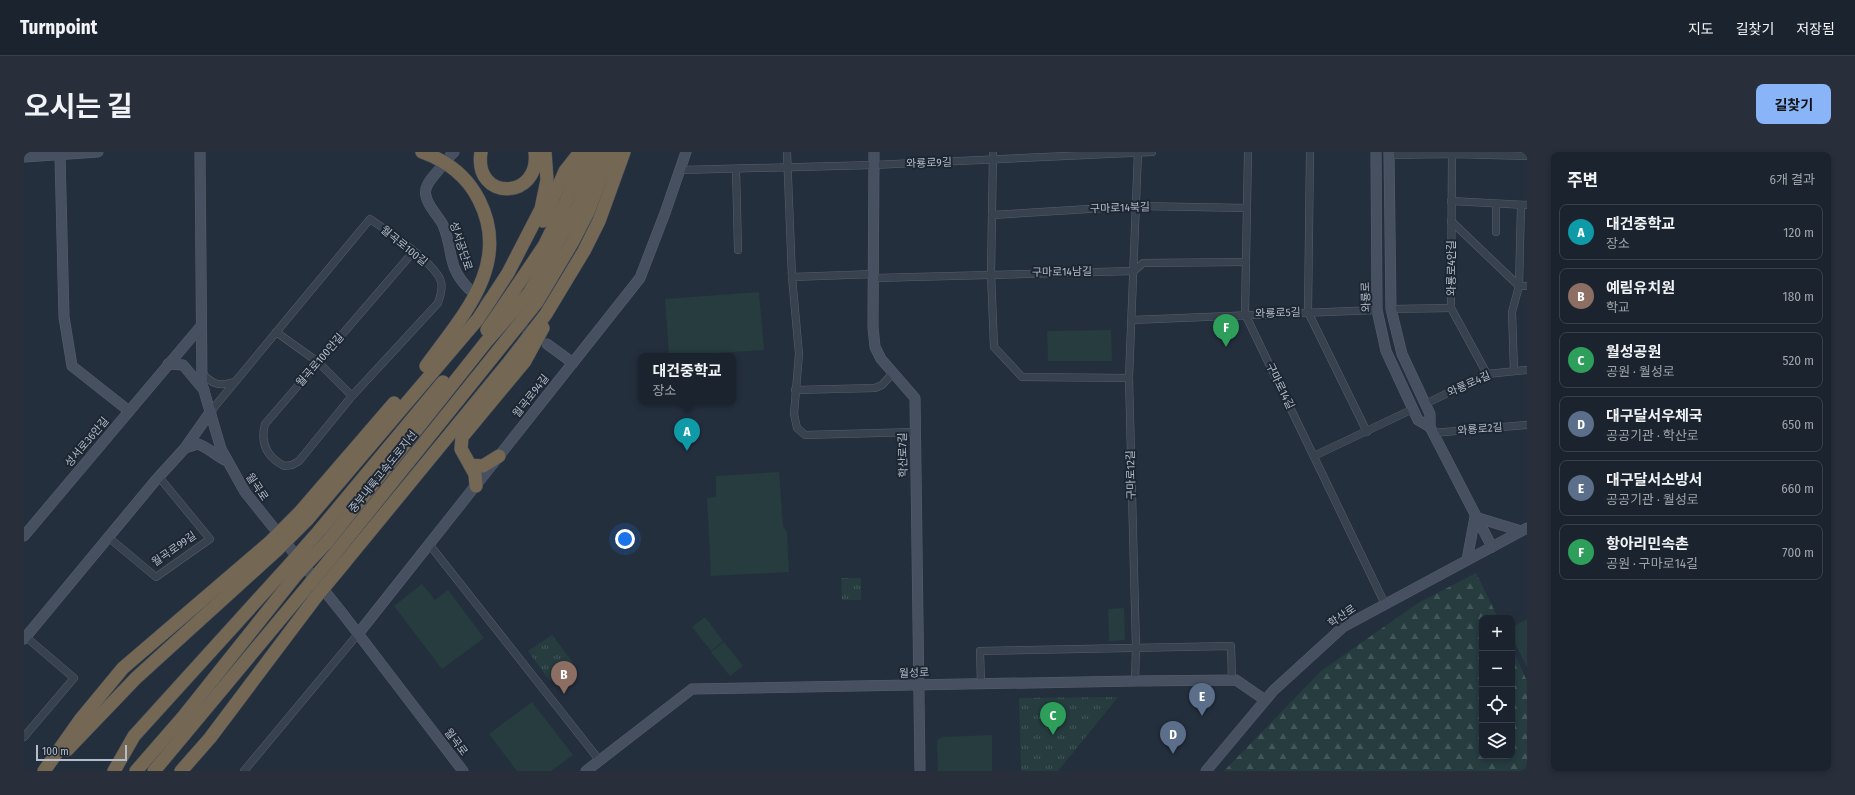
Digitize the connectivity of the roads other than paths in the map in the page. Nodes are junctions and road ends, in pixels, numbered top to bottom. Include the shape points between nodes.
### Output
1 (98, 152) edge
2 (200, 152) edge
3 (422, 152) edge
4 (451, 152) edge
5 (454, 152) edge
6 (481, 152) edge
7 (535, 152) edge
8 (540, 152) edge
9 (545, 152) edge
10 (580, 152) edge
11 (586, 152) edge
12 (598, 152) edge
13 (611, 152) edge
14 (624, 152) edge
15 (686, 152) edge
16 (787, 152) edge
17 (874, 152) edge
18 (993, 152) edge
19 (1138, 152) edge
20 (1152, 152) edge
21 (1248, 152) edge
22 (1310, 152) edge
23 (1374, 152) edge
24 (1389, 153) edge
25 (1452, 154) junction
26 (60, 155) junction
27 (1527, 156) edge
28 (24, 158) edge
29 (993, 160) junction
30 (873, 165) junction
31 (441, 167) dead end
32 (613, 167) junction
33 (787, 168) junction
34 (586, 169) junction
35 (736, 169) junction
36 (681, 170) junction
37 (1452, 201) junction
38 (1496, 204) junction
39 (1524, 205) edge
40 (1137, 206) junction
41 (1247, 208) junction
42 (992, 215) junction
43 (1451, 221) junction
44 (1496, 232) dead end
45 (738, 250) dead end
46 (414, 251) junction
47 (584, 251) junction
48 (1246, 262) junction
49 (1134, 270) junction
50 (991, 274) junction
51 (875, 276) junction
52 (792, 277) junction
53 (1519, 286) junction
54 (1527, 286) edge
55 (469, 289) tunnel mouth
56 (1451, 308) junction
57 (1390, 309) junction
58 (1377, 310) junction
59 (1308, 312) junction
60 (1245, 314) junction
61 (1132, 320) junction
62 (201, 326) junction
63 (276, 332) junction
64 (547, 344) tunnel mouth
65 (318, 362) junction
66 (573, 363) junction
67 (168, 364) junction
68 (426, 366) junction
69 (1514, 370) junction
70 (1527, 370) edge
71 (202, 373) junction
72 (893, 373) junction
73 (1487, 374) junction
74 (1129, 378) junction
75 (234, 382) junction
76 (423, 383) junction
77 (204, 390) junction
78 (795, 390) junction
79 (352, 396) junction
80 (1425, 404) junction
81 (1413, 409) junction
82 (129, 411) junction
83 (211, 411) junction
84 (1527, 425) edge
85 (1431, 430) junction
86 (915, 432) junction
87 (1367, 432) junction
88 (185, 448) junction
89 (499, 456) junction
90 (1314, 456) junction
91 (227, 461) junction
92 (292, 465) joint
93 (470, 465) junction
94 (159, 477) junction
95 (476, 486) junction
96 (303, 516) junction
97 (1475, 517) junction
98 (1524, 529) edge
99 (24, 536) edge
100 (108, 537) junction
101 (429, 544) junction
102 (273, 546) junction
103 (1492, 547) junction
104 (341, 556) junction
105 (1467, 560) junction
106 (294, 569) junction
107 (1385, 604) junction
108 (358, 634) junction
109 (25, 638) edge
110 (1136, 647) junction
111 (1135, 680) junction
112 (1232, 680) junction
113 (981, 684) junction
114 (919, 685) junction
115 (1265, 700) junction
116 (24, 737) edge
117 (600, 761) junction
118 (44, 771) edge
119 (52, 771) edge
120 (114, 771) edge
121 (136, 771) edge
122 (154, 771) edge
123 (181, 771) edge
124 (244, 771) edge
125 (463, 771) edge
126 (586, 771) edge
127 (920, 771) edge
128 (1206, 771) edge

1 - 26 street
2 - 62 street, 월곡로
3 - 68 highway via 438,157 468,182 484,210 490,245 489,261 481,285 472,302
4 - 5 street via 450,156
6 - 7 highway via 481,169 488,182 510,190 531,176
8 - 68 highway via 540,183 522,231 473,315
9 - 76 highway via 547,180 541,209 530,233 478,319
10 - 76 highway via 565,171 554,200 515,277 503,295 483,324
11 - 34 highway
12 - 34 highway, 중부내륙고속도로지선
13 - 32 highway, 중부내륙고속도로지선
14 - 32 highway
15 - 36 street, 월곡로94길
16 - 33 street
17 - 30 street, 학산로7길
18 - 29 street
19 - 20 street, 와룡로9길
19 - 29 street, 와룡로9길
19 - 40 street, 구마로12길
21 - 41 street, 구마로14길
22 - 59 street
23 - 58 street, 와룡로
24 - 25 street
24 - 57 street, 와룡로
25 - 27 street
25 - 37 street, 와룡로4안길
26 - 28 street
26 - 82 street via 64,318 72,366
29 - 30 street, 와룡로9길
29 - 42 street
30 - 33 street, 와룡로9길
30 - 51 street, 학산로7길
31 - 55 street, 성서공단로 via 427,184 425,195 446,234 455,272
32 - 47 highway via 599,221
32 - 104 highway, 중부내륙고속도로지선 via 537,302
33 - 35 street, 와룡로9길
33 - 52 street
34 - 106 highway, 중부내륙고속도로지선, bridge via 578,206 529,293
35 - 36 street, 와룡로9길
35 - 45 street
36 - 66 street, 월곡로94길 via 640,278
37 - 38 street
37 - 43 street, 와룡로4안길
38 - 39 street
38 - 44 street
39 - 53 street
40 - 41 street, 구마로14북길
40 - 42 street, 구마로14북길
40 - 49 street, 구마로12길
41 - 48 street, 구마로14길
42 - 50 street
43 - 53 street
43 - 56 street, 와룡로4안길
46 - 63 street, 월곡로100길 via 370,219
46 - 65 street, 월곡로100안길
46 - 79 street, 월곡로100길 via 438,274 442,283 438,304
47 - 93 highway via 525,361 462,437 461,449
47 - 104 highway via 546,314 509,362
48 - 49 street, 구마로14남길 via 1143,263
48 - 60 street, 구마로14길
49 - 50 street, 구마로14남길
49 - 61 street, 구마로12길
50 - 51 street, 구마로14남길
50 - 74 street via 994,347 1022,377
51 - 52 street, 구마로14남길
51 - 72 street, 학산로7길 via 875,347
52 - 78 street via 799,354
53 - 54 street
53 - 69 street via 1512,312
56 - 57 street
56 - 73 street, 와룡로4안길
57 - 80 street, 와룡로 via 1402,354
58 - 59 street, 와룡로5길
58 - 81 street, 와룡로 via 1386,350
59 - 60 street, 와룡로5길
59 - 87 street
60 - 61 street, 와룡로5길
60 - 90 street, 구마로14길
61 - 74 street, 구마로12길
62 - 67 street, 성서로36안길
62 - 71 street, 월곡로
63 - 65 street
63 - 75 street, 월곡로100길
64 - 66 street
65 - 79 street
65 - 92 street, 월곡로100안길 via 265,424 262,434 264,446 269,454 284,466
66 - 89 street, 월곡로94길
67 - 77 street via 183,365
67 - 82 street, 성서로36안길
68 - 96 highway
69 - 70 street, 와룡로4길
69 - 73 street, 와룡로4길
71 - 75 street via 211,382 223,386
71 - 77 street, 월곡로
72 - 78 street via 882,385 875,388
72 - 86 street, 학산로7길 via 915,398
73 - 80 street, 와룡로4길
74 - 110 street, 구마로12길
75 - 83 street, 월곡로100길
76 - 96 highway
77 - 83 street, 월곡로
78 - 86 street via 794,414 797,428 805,435
79 - 92 street, 월곡로100길 via 299,461
80 - 85 street, 와룡로 via 1430,414
81 - 85 street, 와룡로 via 1418,420
81 - 87 street
82 - 99 street, 성서로36안길
83 - 88 street
83 - 91 street, 월곡로 via 221,449
84 - 85 street, 와룡로2길
85 - 97 street, 와룡로
86 - 114 street, 학산로7길
87 - 90 street
88 - 91 street via 198,444
88 - 94 street
89 - 93 highway via 483,466
89 - 95 street, 월곡로94길
90 - 107 street, 구마로14길
91 - 108 street, 월곡로 via 245,492
93 - 95 highway via 475,474
94 - 100 street
94 - 100 street, 월곡로99길 via 210,539 156,577
95 - 101 street, 월곡로94길
96 - 102 highway, bridge
97 - 98 street
97 - 103 street, 와룡로
97 - 105 street
98 - 103 street, 학산로
100 - 109 street
101 - 108 street, 월곡로94길
101 - 117 street
102 - 118 highway via 123,668 80,720
102 - 119 highway via 136,678 66,751
103 - 105 street, 학산로
104 - 122 highway, 중부내륙고속도로지선, bridge via 308,586
104 - 123 highway, bridge via 316,597 210,738
105 - 107 street, 학산로
106 - 120 highway via 134,736
106 - 121 highway, 중부내륙고속도로지선 via 183,717
107 - 115 street, 학산로 via 1343,627
108 - 124 street
108 - 125 street, 월곡로
109 - 116 street via 74,678
110 - 111 street, 구마로12길
110 - 112 street via 1231,646
110 - 113 street via 980,651
111 - 112 street, 월성로
111 - 113 street, 월성로
112 - 115 street, 월성로 via 1236,680
113 - 114 street, 월성로
114 - 117 street, 월성로 via 692,690
114 - 127 street, 학산로7길
115 - 128 street, 학산로
117 - 126 street, 월성로

